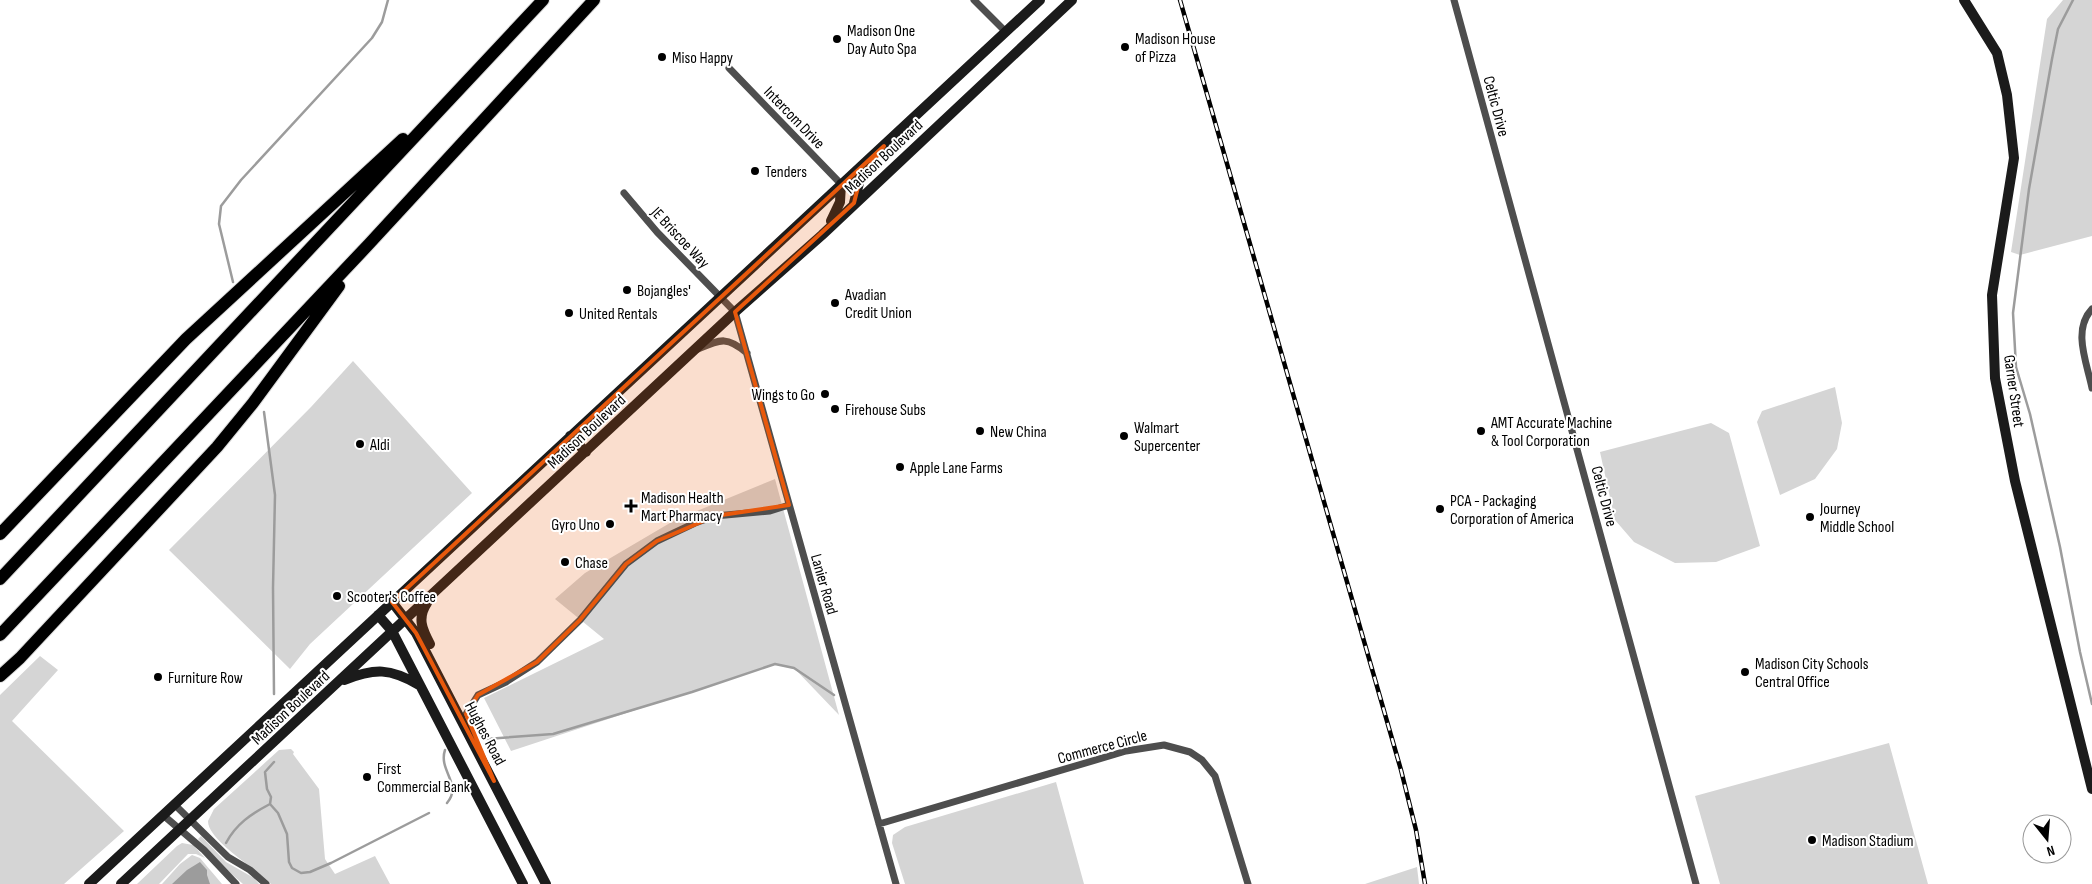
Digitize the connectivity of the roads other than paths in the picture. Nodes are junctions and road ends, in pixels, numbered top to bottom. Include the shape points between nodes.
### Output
1 (543, 0) edge
2 (594, 0) edge
3 (974, 0) edge
4 (1040, 0) edge
5 (1072, 0) edge
6 (1077, 0) edge
7 (1454, 0) edge
8 (1964, 0) edge
9 (1049, 22) junction
10 (1006, 32) junction
11 (729, 68) dead end
12 (447, 102) junction
13 (884, 146) junction
14 (841, 184) junction
15 (624, 193) dead end
16 (854, 203) junction
17 (822, 235) junction
18 (369, 244) junction
19 (720, 298) junction
20 (2092, 309) edge
21 (735, 312) junction
22 (693, 352) junction
23 (748, 353) junction
24 (2092, 388) edge
25 (570, 436) junction
26 (586, 452) junction
27 (789, 506) junction
28 (0, 534) edge
29 (0, 579) edge
30 (436, 591) junction
31 (392, 602) junction
32 (378, 615) junction
33 (406, 618) junction
34 (392, 631) junction
35 (0, 635) edge
36 (0, 676) edge
37 (338, 683) junction
38 (420, 686) junction
39 (466, 714) junction
40 (494, 781) junction
41 (2092, 789) edge
42 (174, 804) junction
43 (163, 815) junction
44 (191, 819) junction
45 (879, 824) junction
46 (180, 829) junction
47 (88, 884) edge
48 (121, 884) edge
49 (236, 884) edge
50 (265, 884) edge
51 (523, 884) edge
52 (546, 884) edge
53 (896, 884) edge
54 (1248, 884) edge
55 (1696, 884) edge

1 - 12 highway
2 - 18 highway
3 - 10 street
4 - 10 main road, Madison Boulevard
5 - 9 main road, Madison Boulevard
6 - 9 main road
7 - 55 street, Celtic Drive
8 - 41 main road, Garner Street via 1997,52 2007,95 2014,158 1992,295 1995,378 2015,481
9 - 16 main road, Madison Boulevard
10 - 13 main road, Madison Boulevard
11 - 14 street, Intercom Drive
12 - 28 highway via 382,157 186,339
12 - 29 highway
13 - 14 main road, Madison Boulevard
13 - 16 main road via 860,179
14 - 17 main road via 840,202
14 - 19 main road, Madison Boulevard
15 - 19 street, JE Briscoe Way
16 - 17 main road, Madison Boulevard
17 - 21 main road, Madison Boulevard
18 - 35 highway
18 - 36 highway via 253,403 216,447
19 - 21 street, Lanier Road
19 - 25 main road, Madison Boulevard
20 - 24 street via 2080,334
21 - 22 main road, Madison Boulevard
21 - 23 street, Lanier Road
22 - 23 street via 722,340 730,341
22 - 26 main road, Madison Boulevard
23 - 27 street, Lanier Road
25 - 26 main road
25 - 31 main road, Madison Boulevard
26 - 30 main road, Madison Boulevard
27 - 39 street via 715,516 657,541 626,564 580,620 537,662 478,696
27 - 45 street, Lanier Road
30 - 33 main road, Madison Boulevard
30 - 39 main road via 421,613 421,625
31 - 32 main road, Madison Boulevard
31 - 33 main road, Hughes Road
32 - 34 main road
32 - 42 main road, Madison Boulevard
33 - 34 main road, Madison Boulevard
33 - 40 main road, Hughes Road
34 - 37 main road, Madison Boulevard
34 - 38 main road
37 - 38 main road via 374,670 404,676
37 - 44 main road, Madison Boulevard
38 - 51 main road
39 - 40 main road
40 - 52 main road, Hughes Road
42 - 43 main road, Madison Boulevard
42 - 44 street
43 - 46 street
43 - 47 main road, Madison Boulevard
44 - 46 main road, Madison Boulevard
44 - 50 street via 228,857
45 - 53 street, Lanier Road
45 - 54 street, Commerce Circle via 1126,751 1164,745 1190,752 1202,760 1215,776
46 - 48 main road, Madison Boulevard
46 - 49 street

